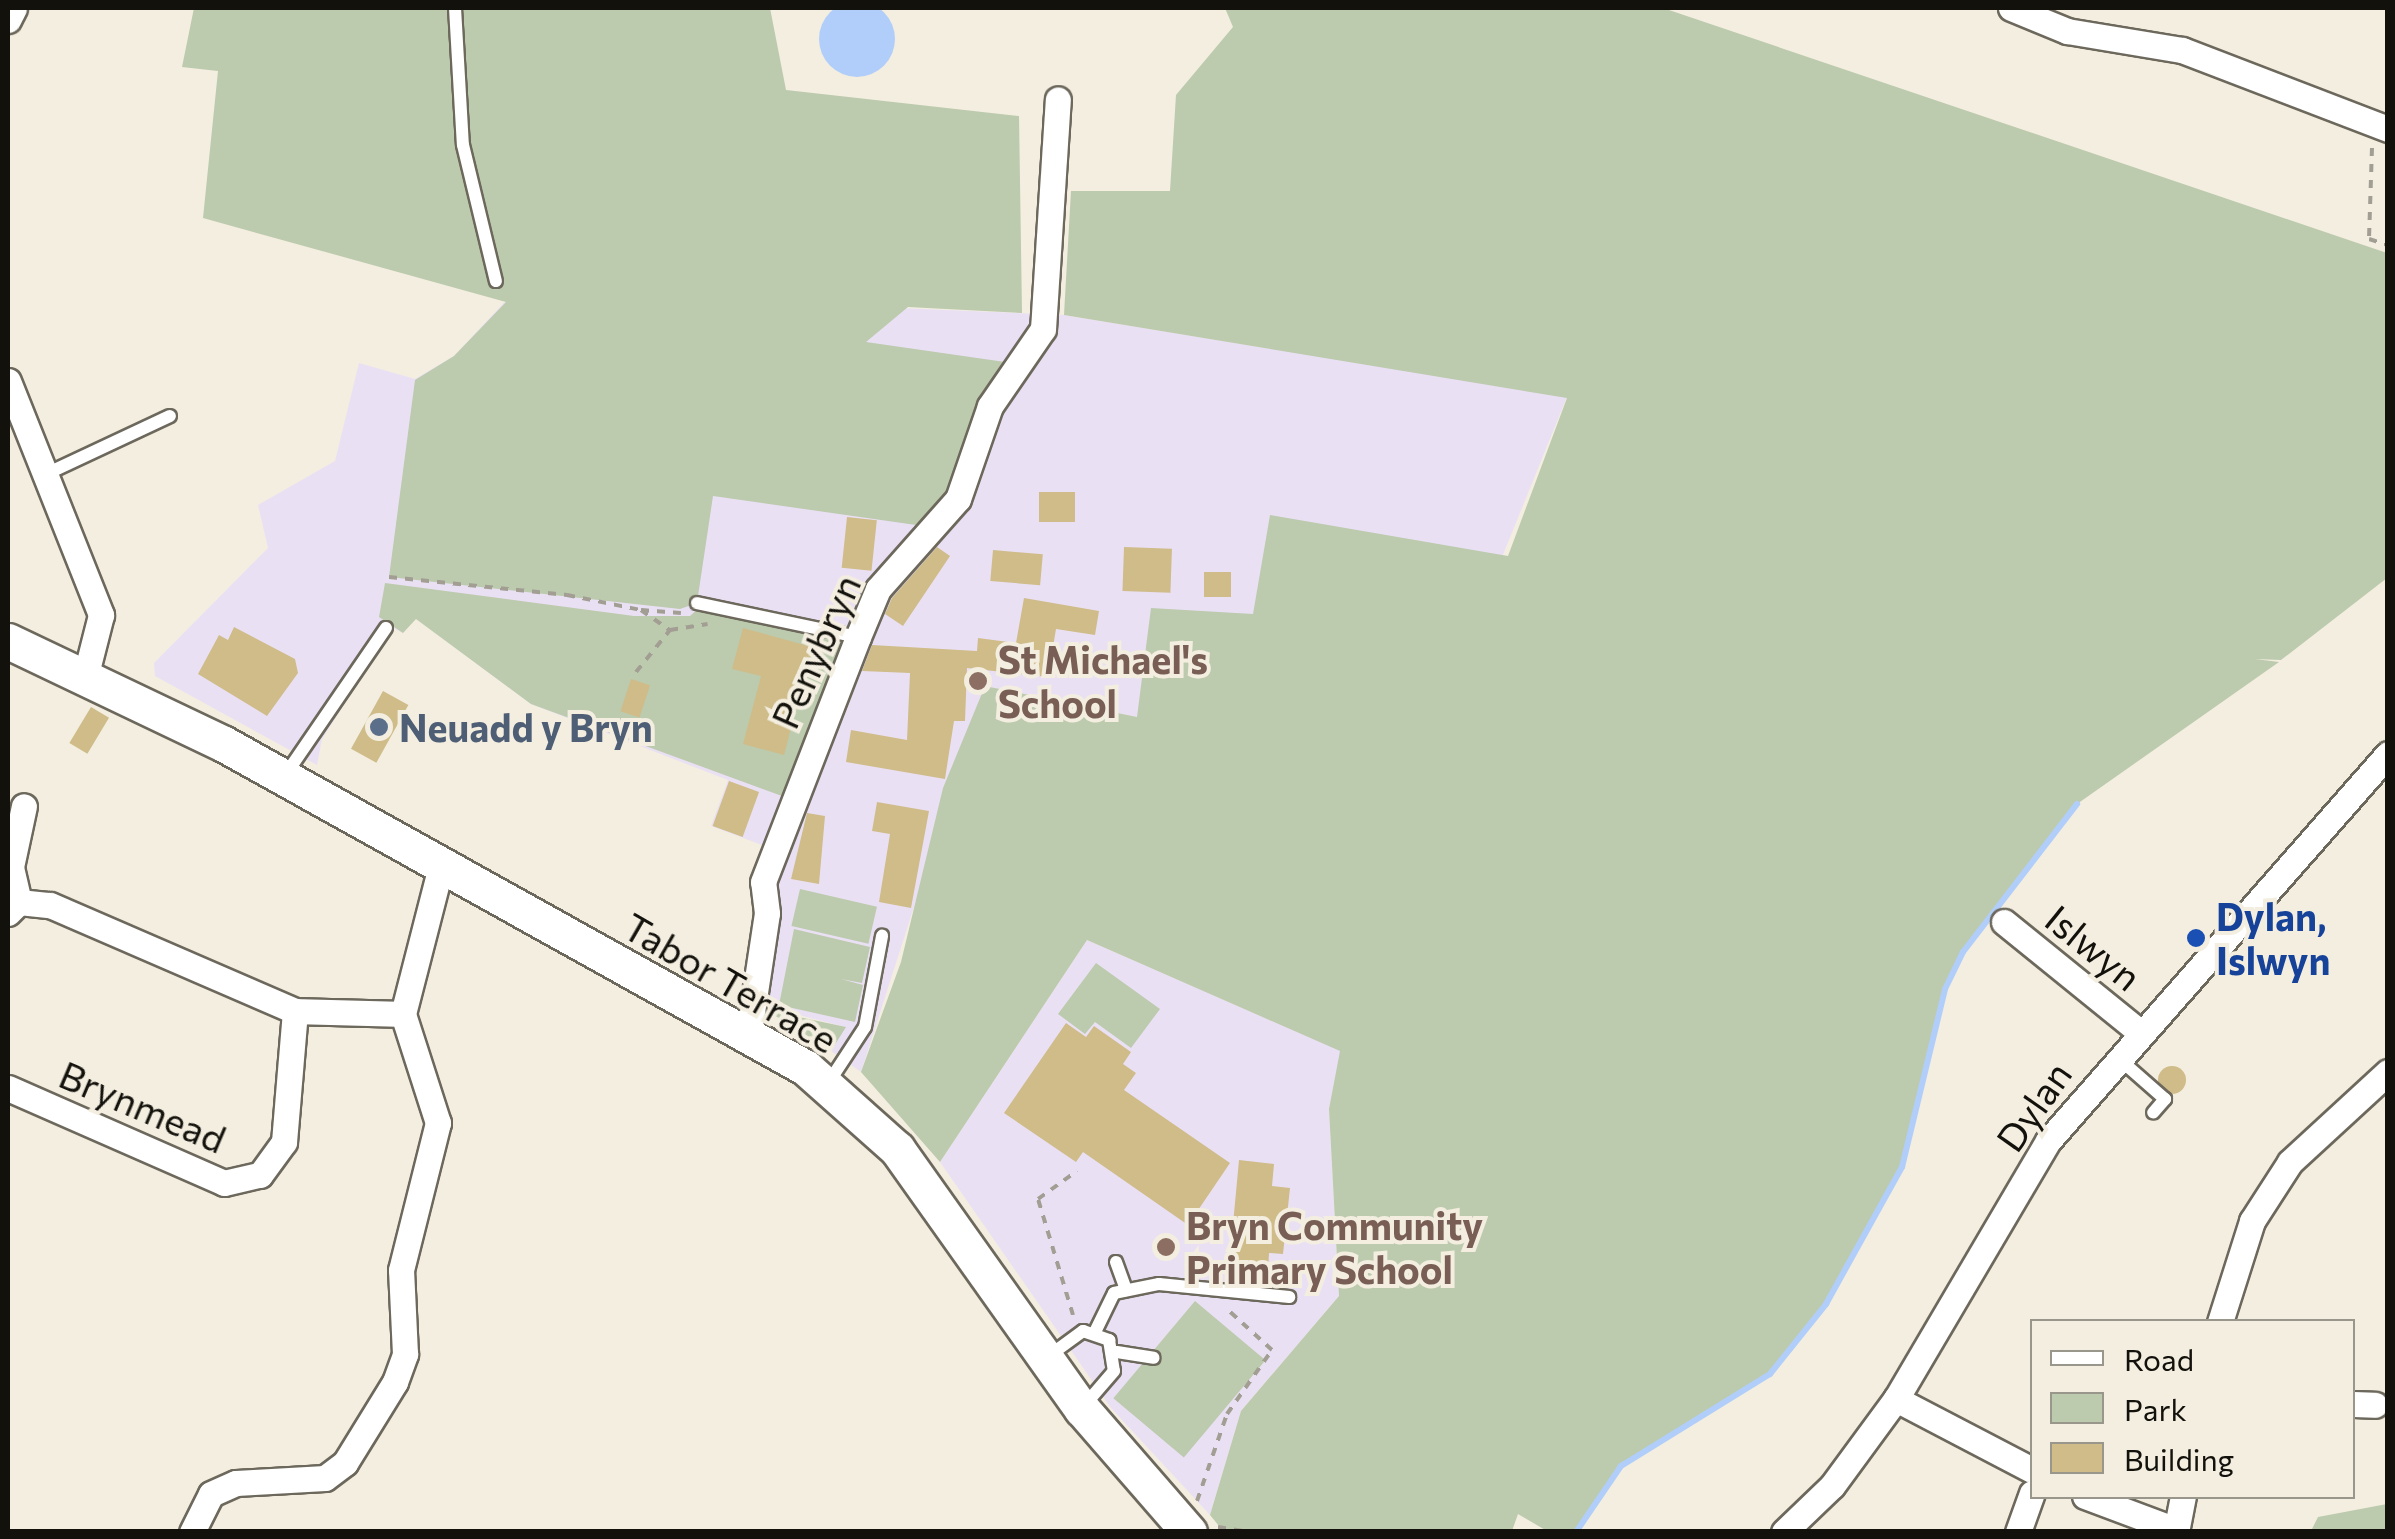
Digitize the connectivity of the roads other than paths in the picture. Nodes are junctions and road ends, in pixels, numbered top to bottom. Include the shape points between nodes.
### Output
1 (14, 8) edge
2 (455, 8) edge
3 (2011, 8) edge
4 (8, 20) edge
5 (1058, 100) dead end
6 (2380, 126) edge
7 (496, 281) dead end
8 (8, 382) edge
9 (170, 416) dead end
10 (42, 476) junction
11 (698, 603) road end
12 (386, 628) dead end
13 (858, 637) junction
14 (8, 641) edge
15 (85, 678) junction
16 (2388, 754) edge
17 (284, 778) junction
18 (24, 806) dead end
19 (440, 866) junction
20 (14, 907) edge
21 (2004, 922) dead end
22 (882, 936) dead end
23 (295, 1012) junction
24 (403, 1014) junction
25 (2136, 1030) junction
26 (748, 1032) junction
27 (2116, 1056) junction
28 (2388, 1072) edge
29 (827, 1085) junction
30 (8, 1088) edge
31 (2153, 1113) dead end
32 (1116, 1262) dead end
33 (1126, 1290) junction
34 (1289, 1297) dead end
35 (2221, 1319) edge
36 (1095, 1332) junction
37 (1117, 1352) junction
38 (1046, 1358) junction
39 (1154, 1358) dead end
40 (1896, 1400) junction
41 (1082, 1409) junction
42 (2030, 1469) edge
43 (2030, 1499) edge
44 (2093, 1499) edge
45 (2182, 1499) edge
46 (1196, 1530) edge
47 (2176, 1531) edge
48 (192, 1532) edge
49 (1784, 1532) edge
50 (2018, 1532) edge

1 - 4 street
2 - 7 lane via 462,145
3 - 6 street via 2067,31 2182,50
5 - 13 street, Penybryn via 1043,328 990,406 958,500 878,589
8 - 10 street
9 - 10 lane
10 - 15 street via 101,615
11 - 13 lane
12 - 17 lane
13 - 26 street, Penybryn via 763,882 768,913
14 - 15 main road, Tabor Terrace
15 - 17 main road, Tabor Terrace
16 - 25 street, Dylan
17 - 19 main road, Tabor Terrace
18 - 20 street via 10,867
19 - 24 street
19 - 26 main road, Tabor Terrace
20 - 23 street via 50,904
21 - 25 street, Islwyn
22 - 29 lane via 865,1027
23 - 24 street
23 - 30 street, Brynmead via 284,1142 260,1175 224,1183
24 - 48 street via 438,1124 401,1270 404,1354 395,1382 345,1463 296,1484 236,1483 211,1494
25 - 27 street, Dylan
26 - 29 main road, Tabor Terrace
27 - 31 lane via 2165,1100
27 - 40 street, Dylan via 2048,1141
28 - 35 street via 2290,1162 2252,1221
29 - 38 main road, Tabor Terrace via 908,1162
32 - 33 lane
33 - 34 lane via 1214,1286
33 - 36 lane via 1100,1307
36 - 37 lane
36 - 38 lane
37 - 39 lane
37 - 41 lane via 1114,1371
38 - 41 main road, Tabor Terrace
40 - 42 street
40 - 49 street, Dylan via 1832,1486
41 - 46 main road, Tabor Terrace
43 - 50 street
44 - 47 street
45 - 47 street

